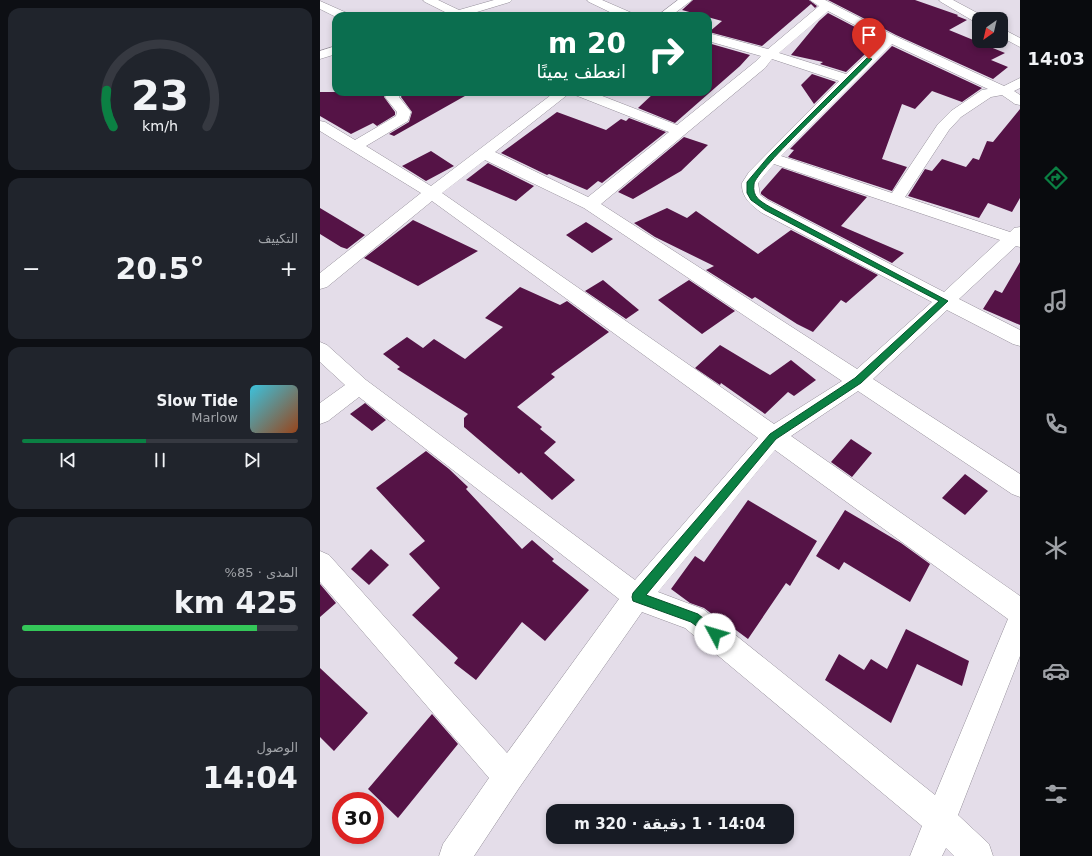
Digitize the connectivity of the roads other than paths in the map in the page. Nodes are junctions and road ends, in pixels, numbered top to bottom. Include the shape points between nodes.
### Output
1 (429, 0) edge
2 (506, 0) edge
3 (594, 0) edge
4 (686, 0) edge
5 (945, 0) edge
6 (821, 3) edge
7 (320, 4) edge
8 (335, 12) edge
9 (451, 12) edge
10 (467, 12) edge
11 (620, 12) edge
12 (669, 12) edge
13 (972, 15) edge
14 (1008, 36) edge
15 (712, 38) edge
16 (890, 39) junction
17 (1020, 43) edge
18 (332, 51) edge
19 (770, 54) junction
20 (320, 55) edge
21 (848, 79) junction
22 (1020, 82) edge
23 (1004, 90) junction
24 (393, 96) edge
25 (559, 96) edge
26 (590, 96) edge
27 (1020, 102) edge
28 (320, 125) edge
29 (679, 131) junction
30 (354, 147) junction
31 (484, 153) junction
32 (771, 158) junction
33 (432, 193) junction
34 (896, 199) junction
35 (590, 204) junction
36 (1018, 237) edge
37 (320, 283) edge
38 (944, 301) junction
39 (1020, 339) edge
40 (320, 350) edge
41 (858, 381) junction
42 (359, 386) junction
43 (320, 415) edge
44 (773, 436) junction
45 (1020, 487) edge
46 (320, 563) edge
47 (637, 597) junction
48 (1020, 612) edge
49 (1020, 622) edge
50 (508, 777) junction
51 (940, 819) junction
52 (455, 856) edge
53 (926, 856) edge
54 (977, 856) edge

1 - 9 street
2 - 10 street
3 - 11 street
4 - 12 street
5 - 13 street
6 - 16 street
6 - 19 street
7 - 8 street
14 - 17 street
15 - 19 street
16 - 21 street
16 - 23 street
18 - 20 street
19 - 21 street
19 - 29 street
21 - 32 street
22 - 23 street
23 - 27 street
23 - 34 street via 987,93 943,126
24 - 30 street via 404,112 402,118
25 - 31 street
26 - 29 street
28 - 30 street
29 - 35 street
30 - 33 street
31 - 33 street
31 - 35 street
32 - 34 street
32 - 38 street via 750,182 750,193 754,200
33 - 37 street
33 - 44 street
34 - 36 street
35 - 41 street
36 - 38 street
38 - 39 street
38 - 41 street
40 - 42 street
41 - 44 street
41 - 45 street
42 - 43 street
42 - 47 street
44 - 47 street
44 - 48 street
46 - 50 street
47 - 50 street
47 - 51 street via 694,618
49 - 51 street
50 - 52 street
51 - 53 street
51 - 54 street

